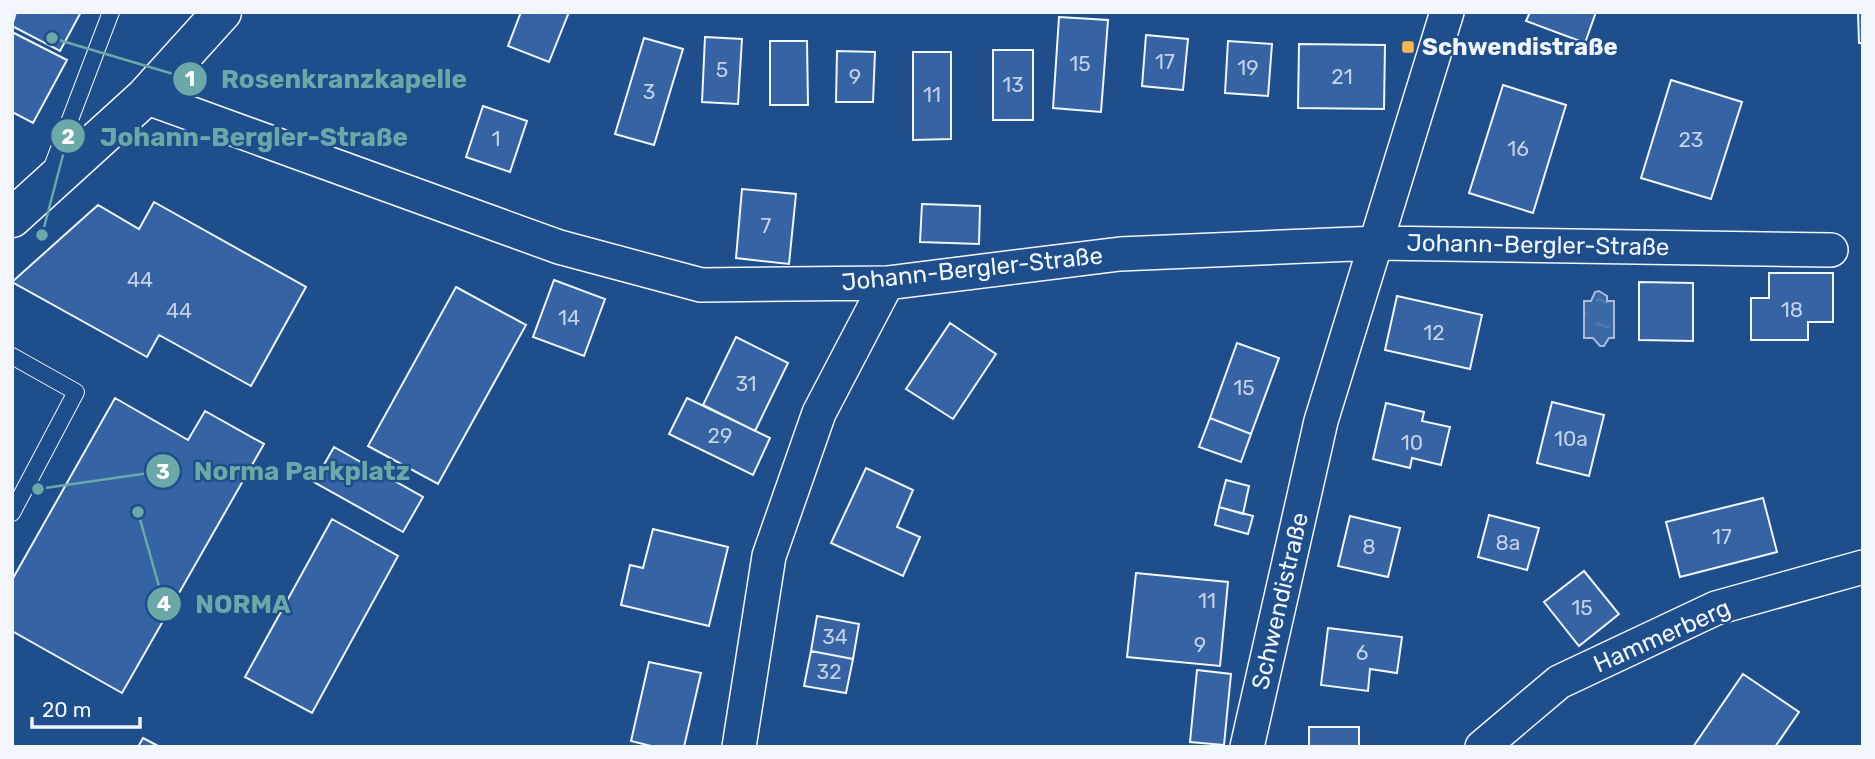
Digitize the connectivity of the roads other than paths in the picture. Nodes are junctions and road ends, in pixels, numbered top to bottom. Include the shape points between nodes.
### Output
1 (111, 12) edge
2 (222, 12) edge
3 (1447, 12) edge
4 (145, 97) junction
5 (44, 189) junction
6 (12, 218) edge
7 (1377, 243) junction
8 (1831, 250) dead end
9 (887, 283) junction
10 (12, 356) edge
11 (12, 513) edge
12 (1863, 567) edge
13 (739, 747) edge
14 (1247, 747) edge
15 (1482, 747) edge

1 - 5 lane
2 - 4 main road
3 - 7 street, Schwendistraße
4 - 5 main road
4 - 9 street, Johann-Bergler-Straße via 559,247 701,285
5 - 6 main road
7 - 8 street, Johann-Bergler-Straße
7 - 9 street, Johann-Bergler-Straße via 1120,254
7 - 14 street, Schwendistraße via 1321,421
9 - 13 street via 819,413 769,556
10 - 11 lane via 76,392
12 - 15 street, Hammerberg via 1716,608 1559,682

